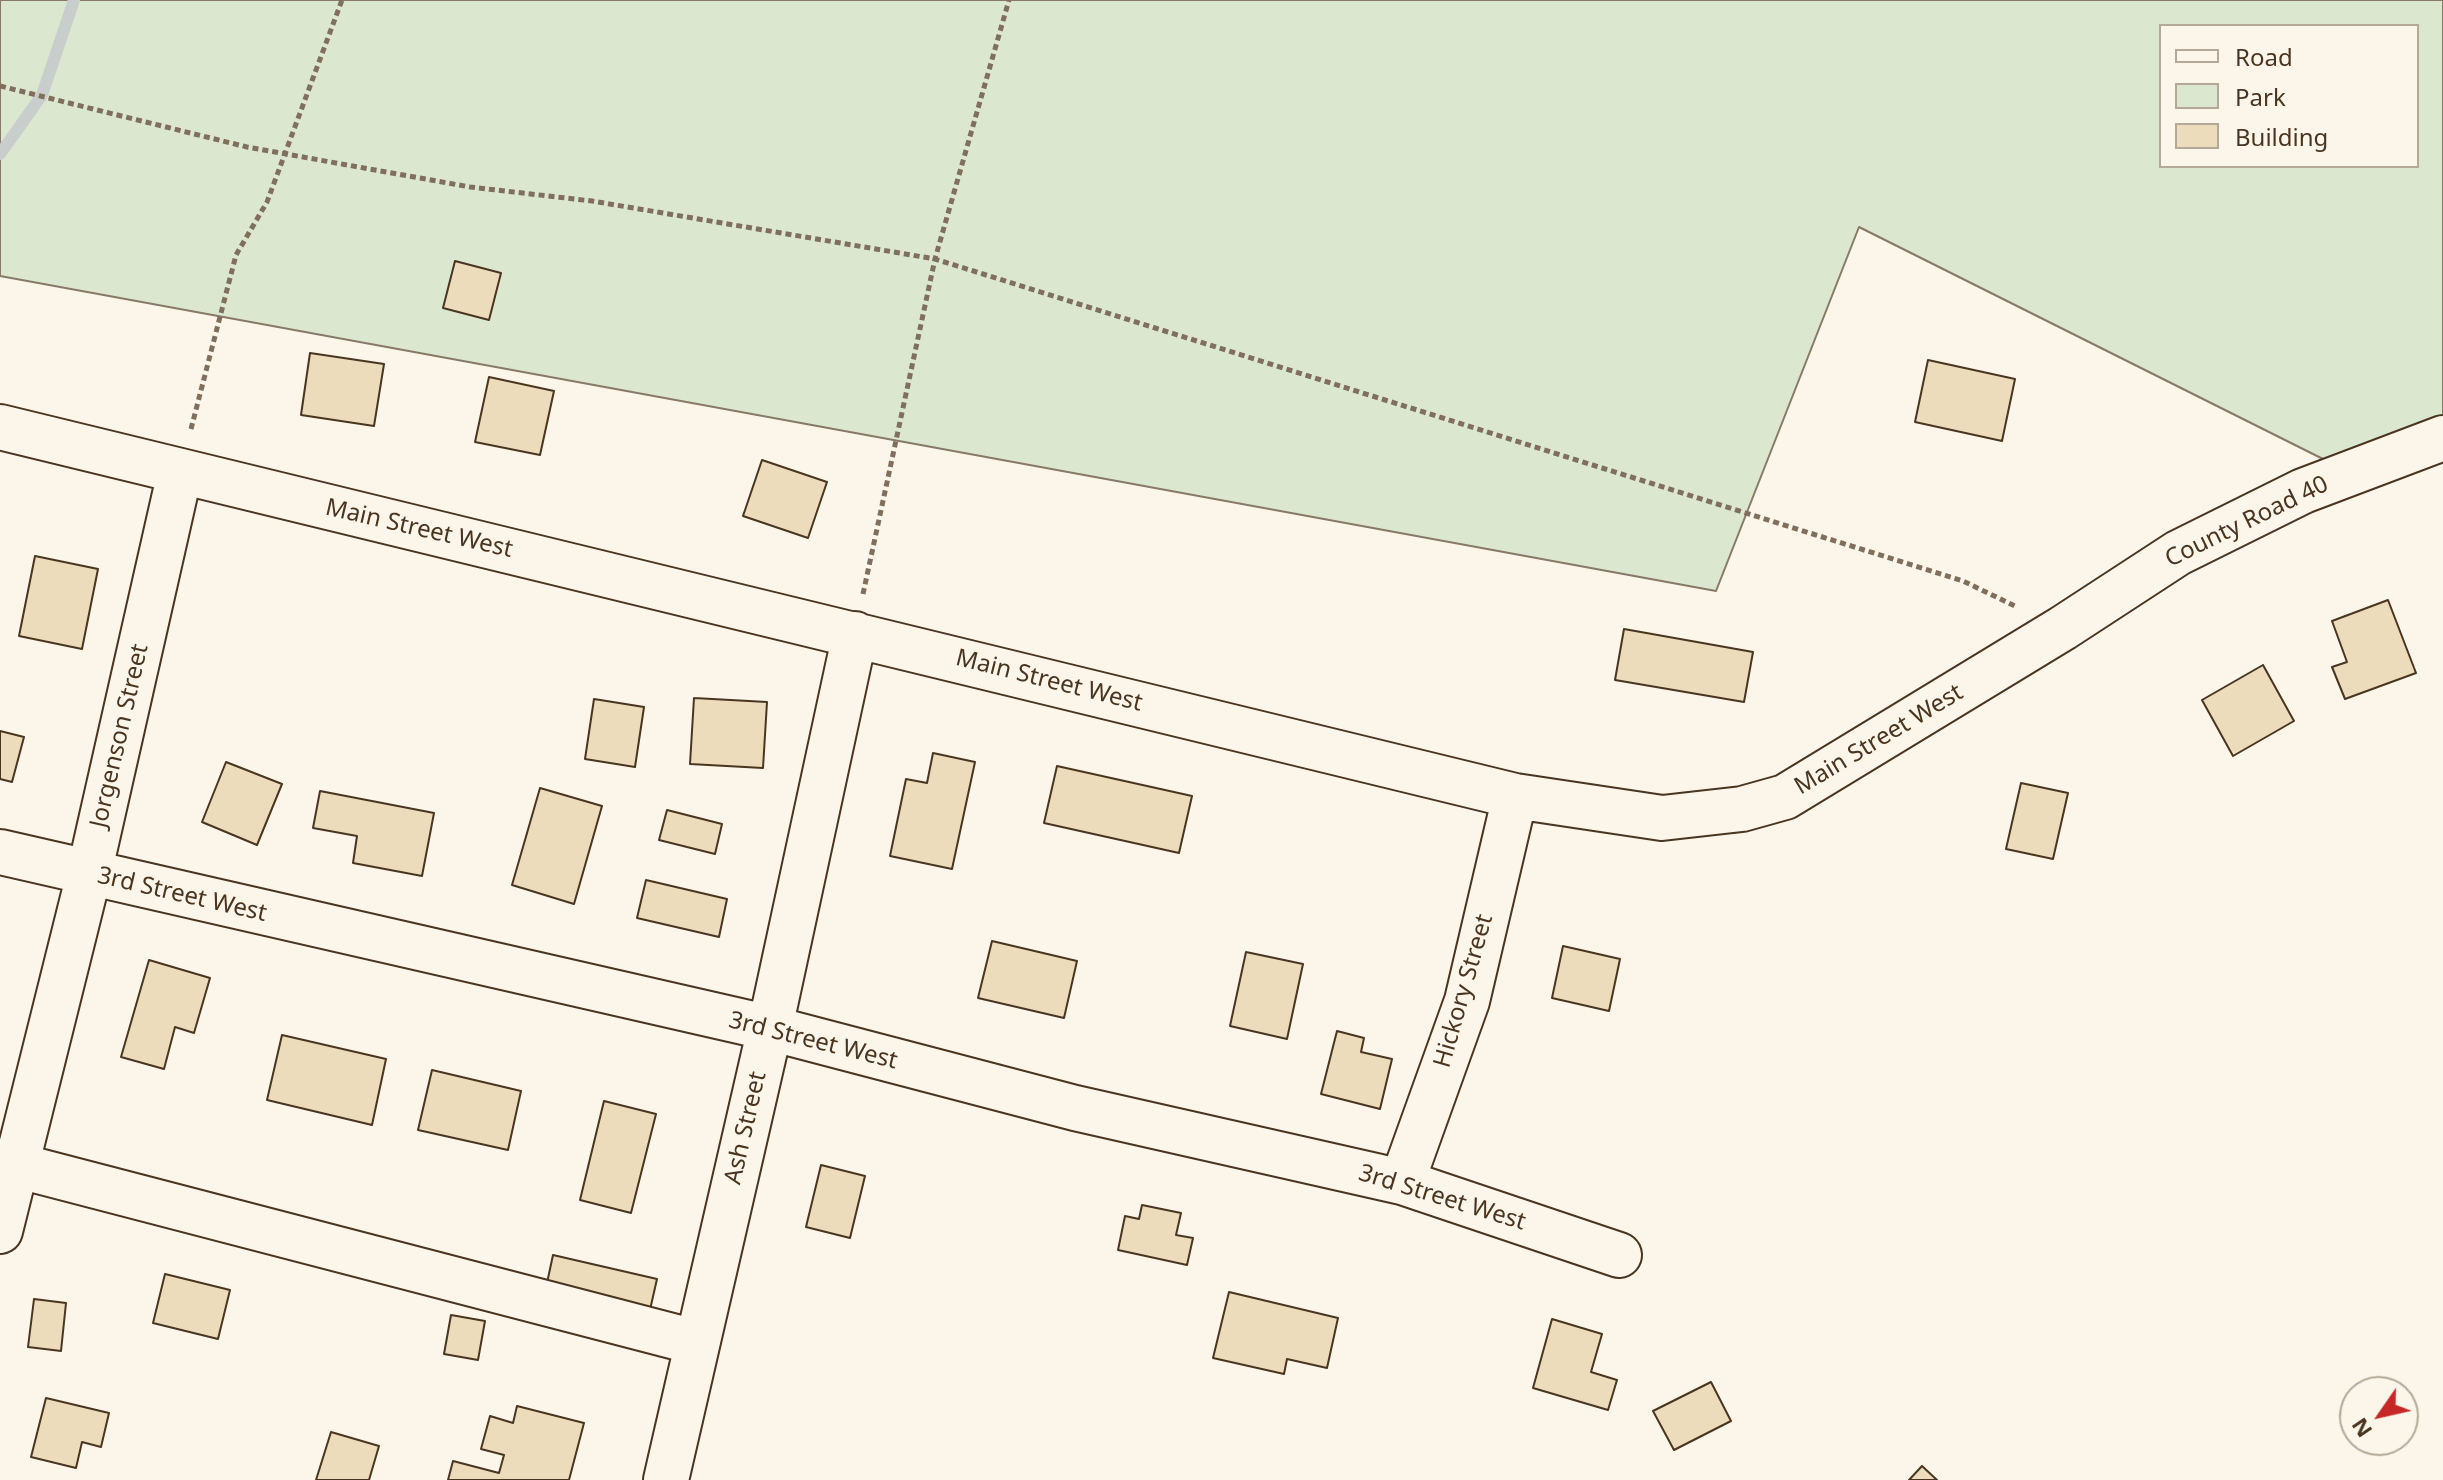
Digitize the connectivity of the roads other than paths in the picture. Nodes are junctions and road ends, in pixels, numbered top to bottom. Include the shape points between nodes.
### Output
1 (0, 427) edge
2 (2443, 438) edge
3 (180, 472) junction
4 (2063, 628) joint
5 (855, 634) junction
6 (1515, 796) junction
7 (0, 852) edge
8 (89, 874) junction
9 (770, 1028) junction
10 (8, 1164) edge
11 (1402, 1182) junction
12 (0, 1231) edge
13 (1619, 1255) dead end
14 (695, 1342) junction
15 (666, 1480) edge

1 - 3 street, Main Street West
2 - 4 street, County Road 40 via 2303,491 2178,553
3 - 5 street, Main Street West
3 - 8 street, Jorgenson Street
4 - 6 street, Main Street West via 1785,797 1742,809 1662,818
5 - 6 street, Main Street West
5 - 9 street, Ash Street
6 - 11 street, Hickory Street via 1467,1001
7 - 8 street, 3rd Street West
8 - 9 street, 3rd Street West
8 - 10 street, Jorgenson Street
9 - 11 street, 3rd Street West via 1075,1108
9 - 14 street, Ash Street
10 - 12 street, Jorgenson Street
10 - 14 street
11 - 13 street, 3rd Street West
14 - 15 street, Ash Street

